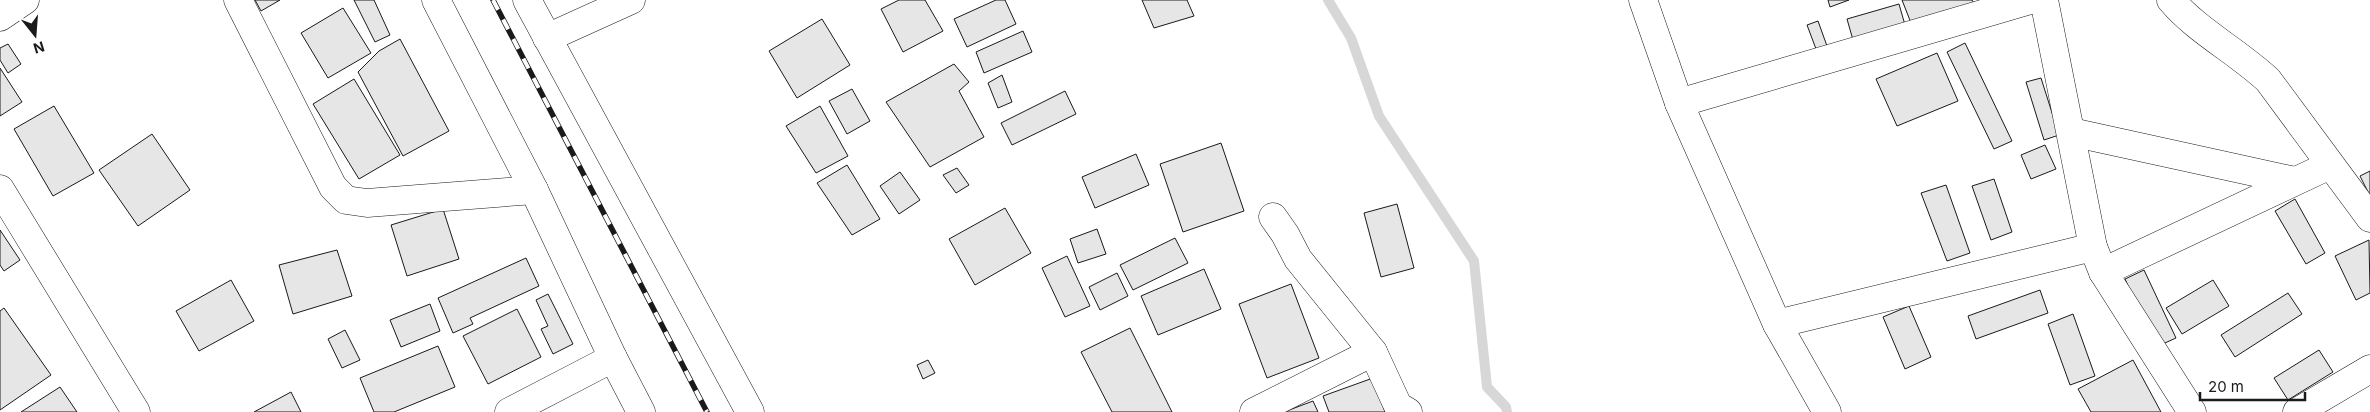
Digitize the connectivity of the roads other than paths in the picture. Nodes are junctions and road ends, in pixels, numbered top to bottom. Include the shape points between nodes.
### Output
1 (25, 0) edge
2 (238, 0) edge
3 (436, 0) edge
4 (527, 0) edge
5 (631, 0) edge
6 (1643, 0) edge
7 (2030, 0) edge
8 (2044, 0) edge
9 (2171, 0) edge
10 (0, 17) edge
11 (547, 38) junction
12 (1679, 103) junction
13 (2071, 132) junction
14 (2330, 165) junction
15 (2295, 181) junction
16 (0, 188) edge
17 (534, 190) junction
18 (1274, 217) dead end
19 (2370, 218) edge
20 (2093, 247) junction
21 (2103, 272) junction
22 (1777, 324) junction
23 (1373, 352) junction
24 (613, 358) junction
25 (2370, 369) edge
26 (136, 412) edge
27 (509, 412) edge
28 (641, 412) edge
29 (750, 412) edge
30 (1254, 412) edge
31 (1408, 412) edge
32 (1827, 412) edge
33 (2192, 412) edge
34 (2297, 412) edge

1 - 10 street
2 - 17 street via 333,187 346,200 367,203
3 - 17 street
4 - 11 street
5 - 11 street
6 - 12 street
7 - 12 street
8 - 13 street
9 - 14 street via 2180,11 2248,60 2268,80
11 - 29 street
12 - 22 street
13 - 15 street
13 - 20 street
14 - 15 street
14 - 19 street
15 - 21 street
16 - 26 street
17 - 24 street
18 - 23 street via 1298,259
20 - 21 street
20 - 22 street
21 - 33 street
22 - 32 street
23 - 30 street
23 - 31 street via 1398,406
24 - 27 street
24 - 28 street
25 - 34 street

